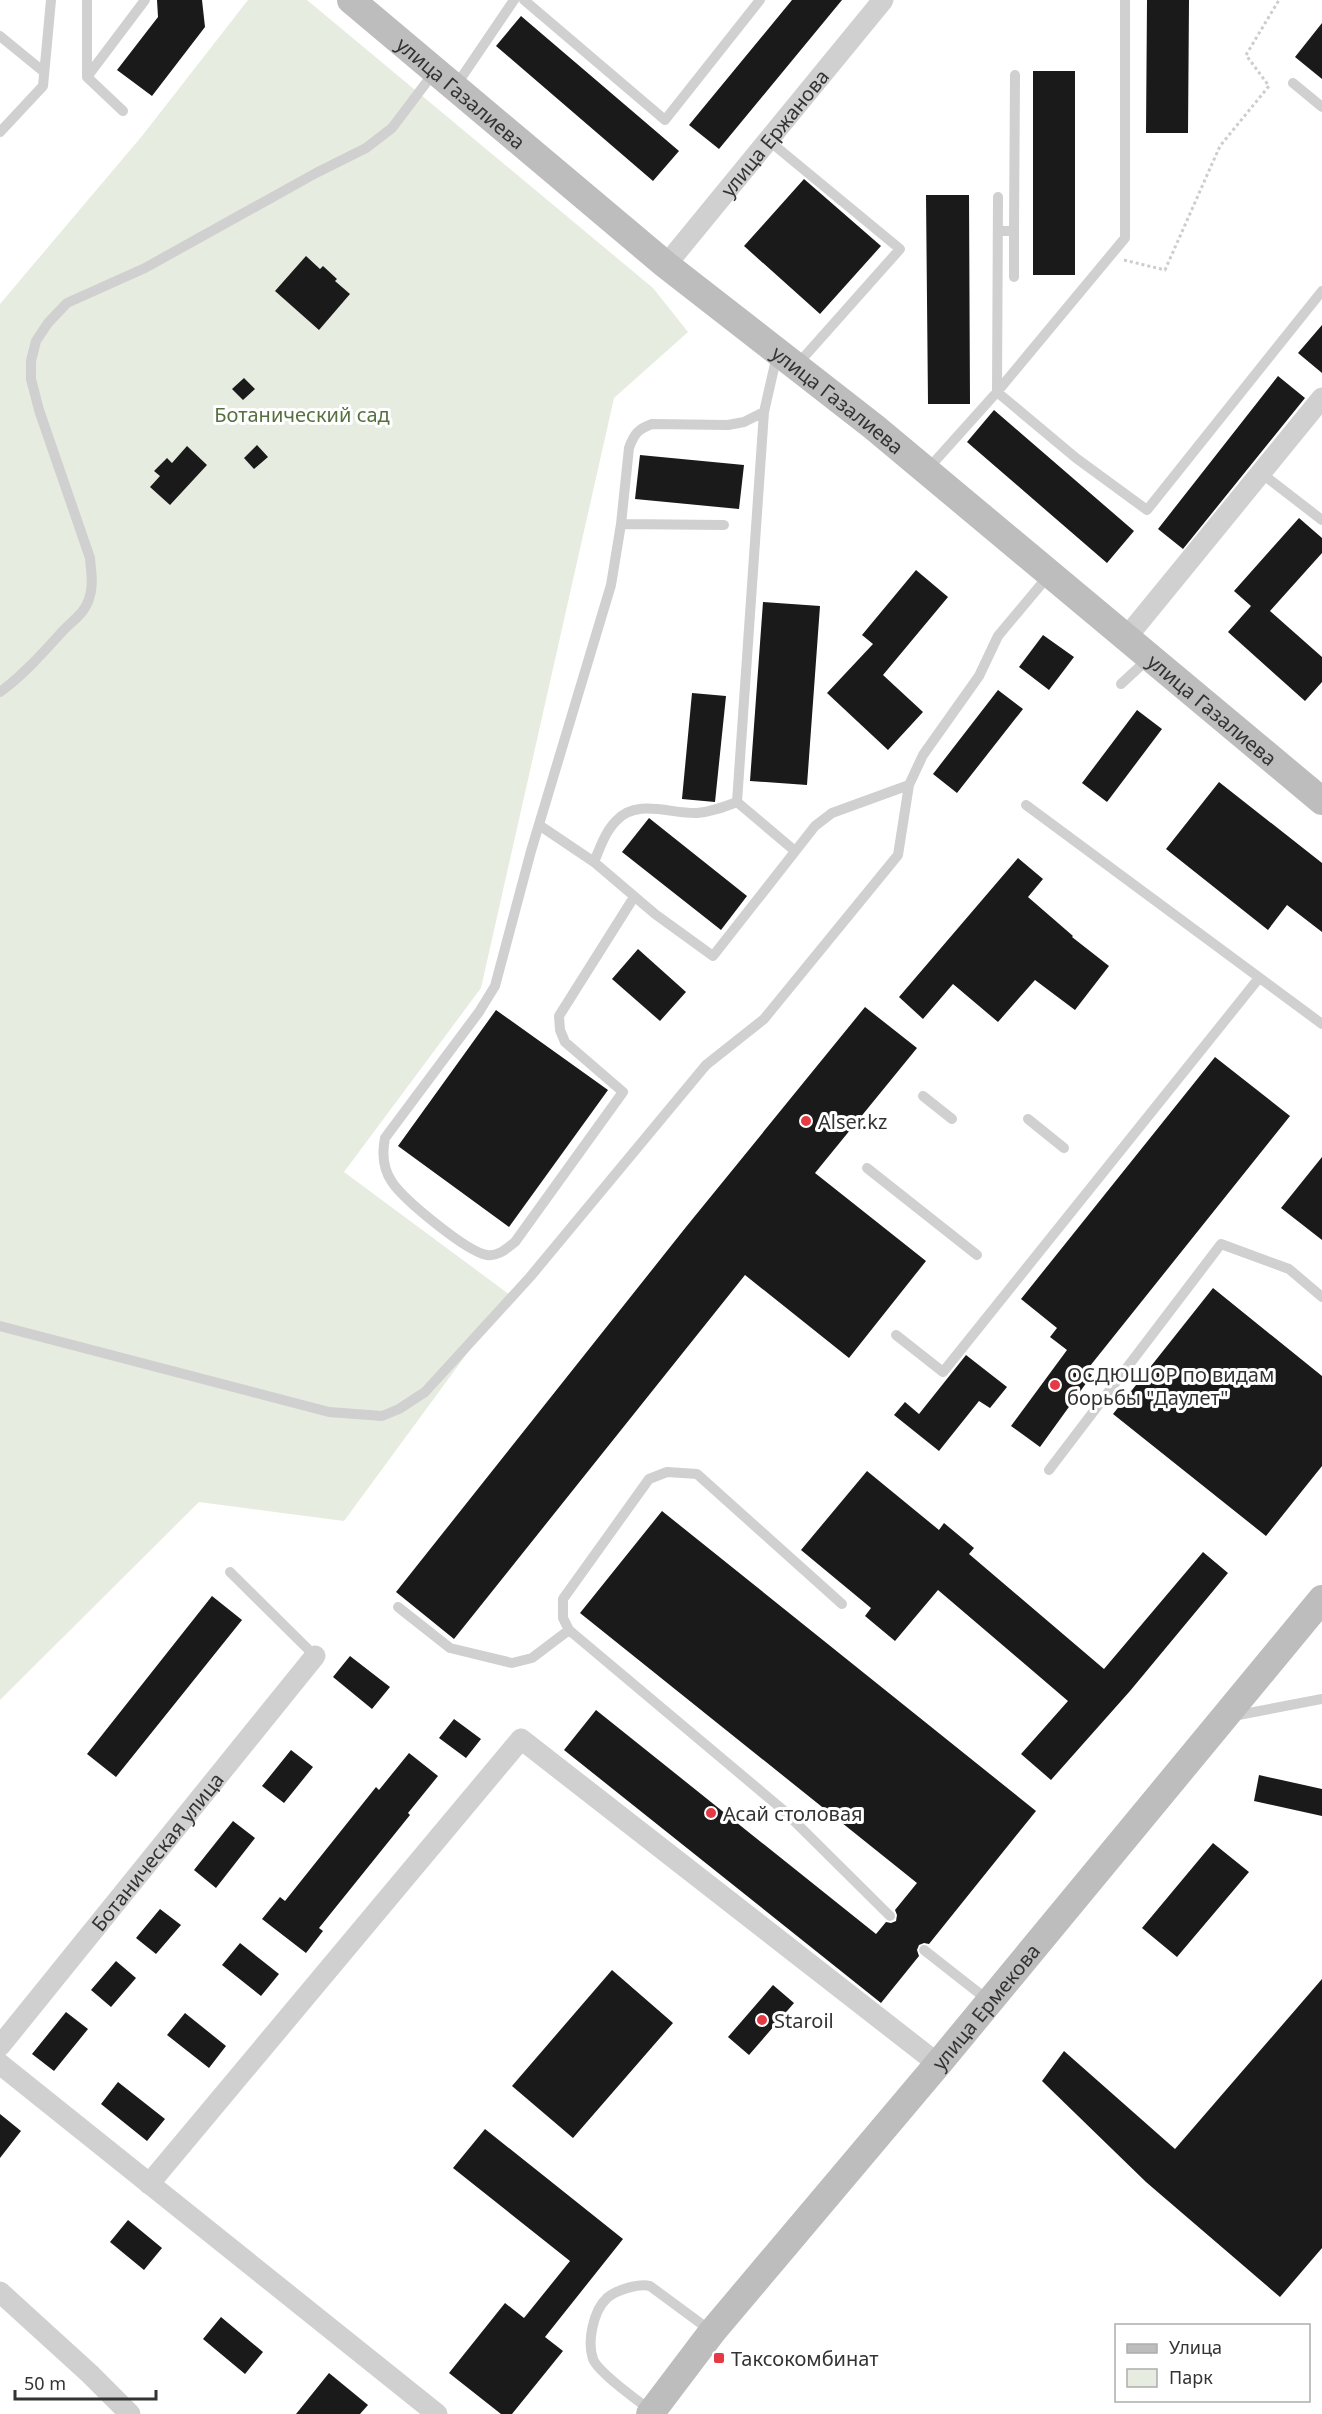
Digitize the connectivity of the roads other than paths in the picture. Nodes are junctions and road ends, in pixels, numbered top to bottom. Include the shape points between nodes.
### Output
1 (51, 0) edge
2 (87, 0) edge
3 (145, 0) edge
4 (351, 0) edge
5 (514, 0) edge
6 (524, 0) edge
7 (760, 0) edge
8 (883, 0) edge
9 (1125, 0) edge
10 (0, 36) edge
11 (44, 72) junction
12 (1015, 75) dead end
13 (87, 77) junction
14 (445, 79) junction
15 (1293, 83) dead end
16 (1322, 107) edge
17 (123, 111) dead end
18 (0, 132) edge
19 (768, 140) junction
20 (998, 197) dead end
21 (998, 231) junction
22 (1014, 231) junction
23 (666, 265) junction
24 (1014, 277) dead end
25 (1322, 291) edge
26 (787, 359) junction
27 (998, 392) junction
28 (1322, 398) edge
29 (765, 412) junction
30 (926, 470) junction
31 (1261, 473) junction
32 (1322, 520) edge
33 (621, 524) junction
34 (724, 525) dead end
35 (1049, 573) junction
36 (1126, 638) junction
37 (1149, 657) junction
38 (1121, 684) dead end
39 (0, 692) edge
40 (909, 785) junction
41 (1322, 801) edge
42 (737, 802) junction
43 (1026, 805) dead end
44 (539, 825) junction
45 (795, 851) junction
46 (594, 862) junction
47 (634, 897) junction
48 (1259, 978) junction
49 (1322, 1024) edge
50 (923, 1096) dead end
51 (952, 1119) dead end
52 (1028, 1119) dead end
53 (1064, 1148) dead end
54 (867, 1168) dead end
55 (977, 1255) dead end
56 (1322, 1297) edge
57 (0, 1326) edge
58 (896, 1335) dead end
59 (1049, 1470) dead end
60 (230, 1572) dead end
61 (1322, 1599) edge
62 (842, 1604) dead end
63 (398, 1607) dead end
64 (568, 1630) junction
65 (315, 1656) joint
66 (1322, 1699) edge
67 (1224, 1718) junction
68 (890, 1916) dead end
69 (924, 1950) dead end
70 (990, 2002) junction
71 (0, 2046) edge
72 (0, 2064) edge
73 (938, 2064) junction
74 (149, 2184) junction
75 (0, 2292) edge
76 (712, 2332) junction
77 (651, 2413) edge
78 (130, 2414) edge
79 (437, 2414) edge

1 - 11 lane
2 - 13 lane
3 - 13 lane
4 - 14 main road, улица Газалиева
5 - 14 lane
6 - 7 lane via 665,120
8 - 19 street, улица Ержанова
9 - 27 lane via 1125,238
10 - 11 lane
11 - 18 lane via 42,86
12 - 22 lane
13 - 17 lane
14 - 23 main road, улица Газалиева
14 - 39 lane via 366,148 145,268 67,303 48,323 36,341 31,379 90,558 93,581 89,600 79,616
15 - 16 lane
19 - 23 street, улица Ержанова
19 - 26 lane via 900,249
20 - 21 lane
21 - 22 lane
21 - 27 lane
22 - 24 lane
23 - 26 main road, улица Газалиева
25 - 27 lane via 1147,510 1076,458
26 - 29 lane
26 - 30 main road, улица Газалиева
27 - 30 lane
28 - 31 street
29 - 33 lane via 729,425 652,424 640,428 629,448
29 - 42 lane
30 - 35 main road, улица Газалиева
31 - 32 lane
31 - 36 street
33 - 34 lane
33 - 44 lane via 611,585
35 - 36 main road, улица Газалиева
35 - 40 lane via 998,636 980,676 923,755
36 - 37 main road, улица Газалиева
37 - 38 lane
37 - 41 main road, улица Газалиева
40 - 45 lane via 832,813 815,826
40 - 57 lane via 898,855 764,1019 706,1065 531,1277 424,1392 399,1409 382,1416 329,1412
42 - 45 lane
42 - 46 lane via 697,813 644,809 623,814 606,835
43 - 48 lane
44 - 46 lane
44 - 47 lane via 495,986 385,1138 384,1164 392,1182 474,1251 488,1256 515,1242 623,1092 565,1042 559,1016
45 - 47 lane via 713,956
46 - 47 lane
48 - 49 lane
48 - 58 lane via 943,1372
50 - 51 lane
52 - 53 lane
54 - 55 lane
56 - 59 lane via 1289,1269 1221,1244
60 - 65 lane
61 - 67 main road, улица Ермекова
62 - 64 lane via 697,1474 667,1472 649,1479 563,1599 563,1618
63 - 64 lane via 450,1648 512,1663 532,1658
64 - 68 lane via 782,1809
65 - 71 street, Ботаническая улица
66 - 67 lane
67 - 70 main road, улица Ермекова
69 - 70 lane
70 - 73 main road, улица Ермекова
72 - 74 street
73 - 74 street via 521,1739
73 - 76 main road, улица Ермекова
74 - 79 street
75 - 78 street
76 - 77 main road, улица Ермекова
76 - 77 lane via 650,2286 639,2283 607,2298 592,2325 594,2361

